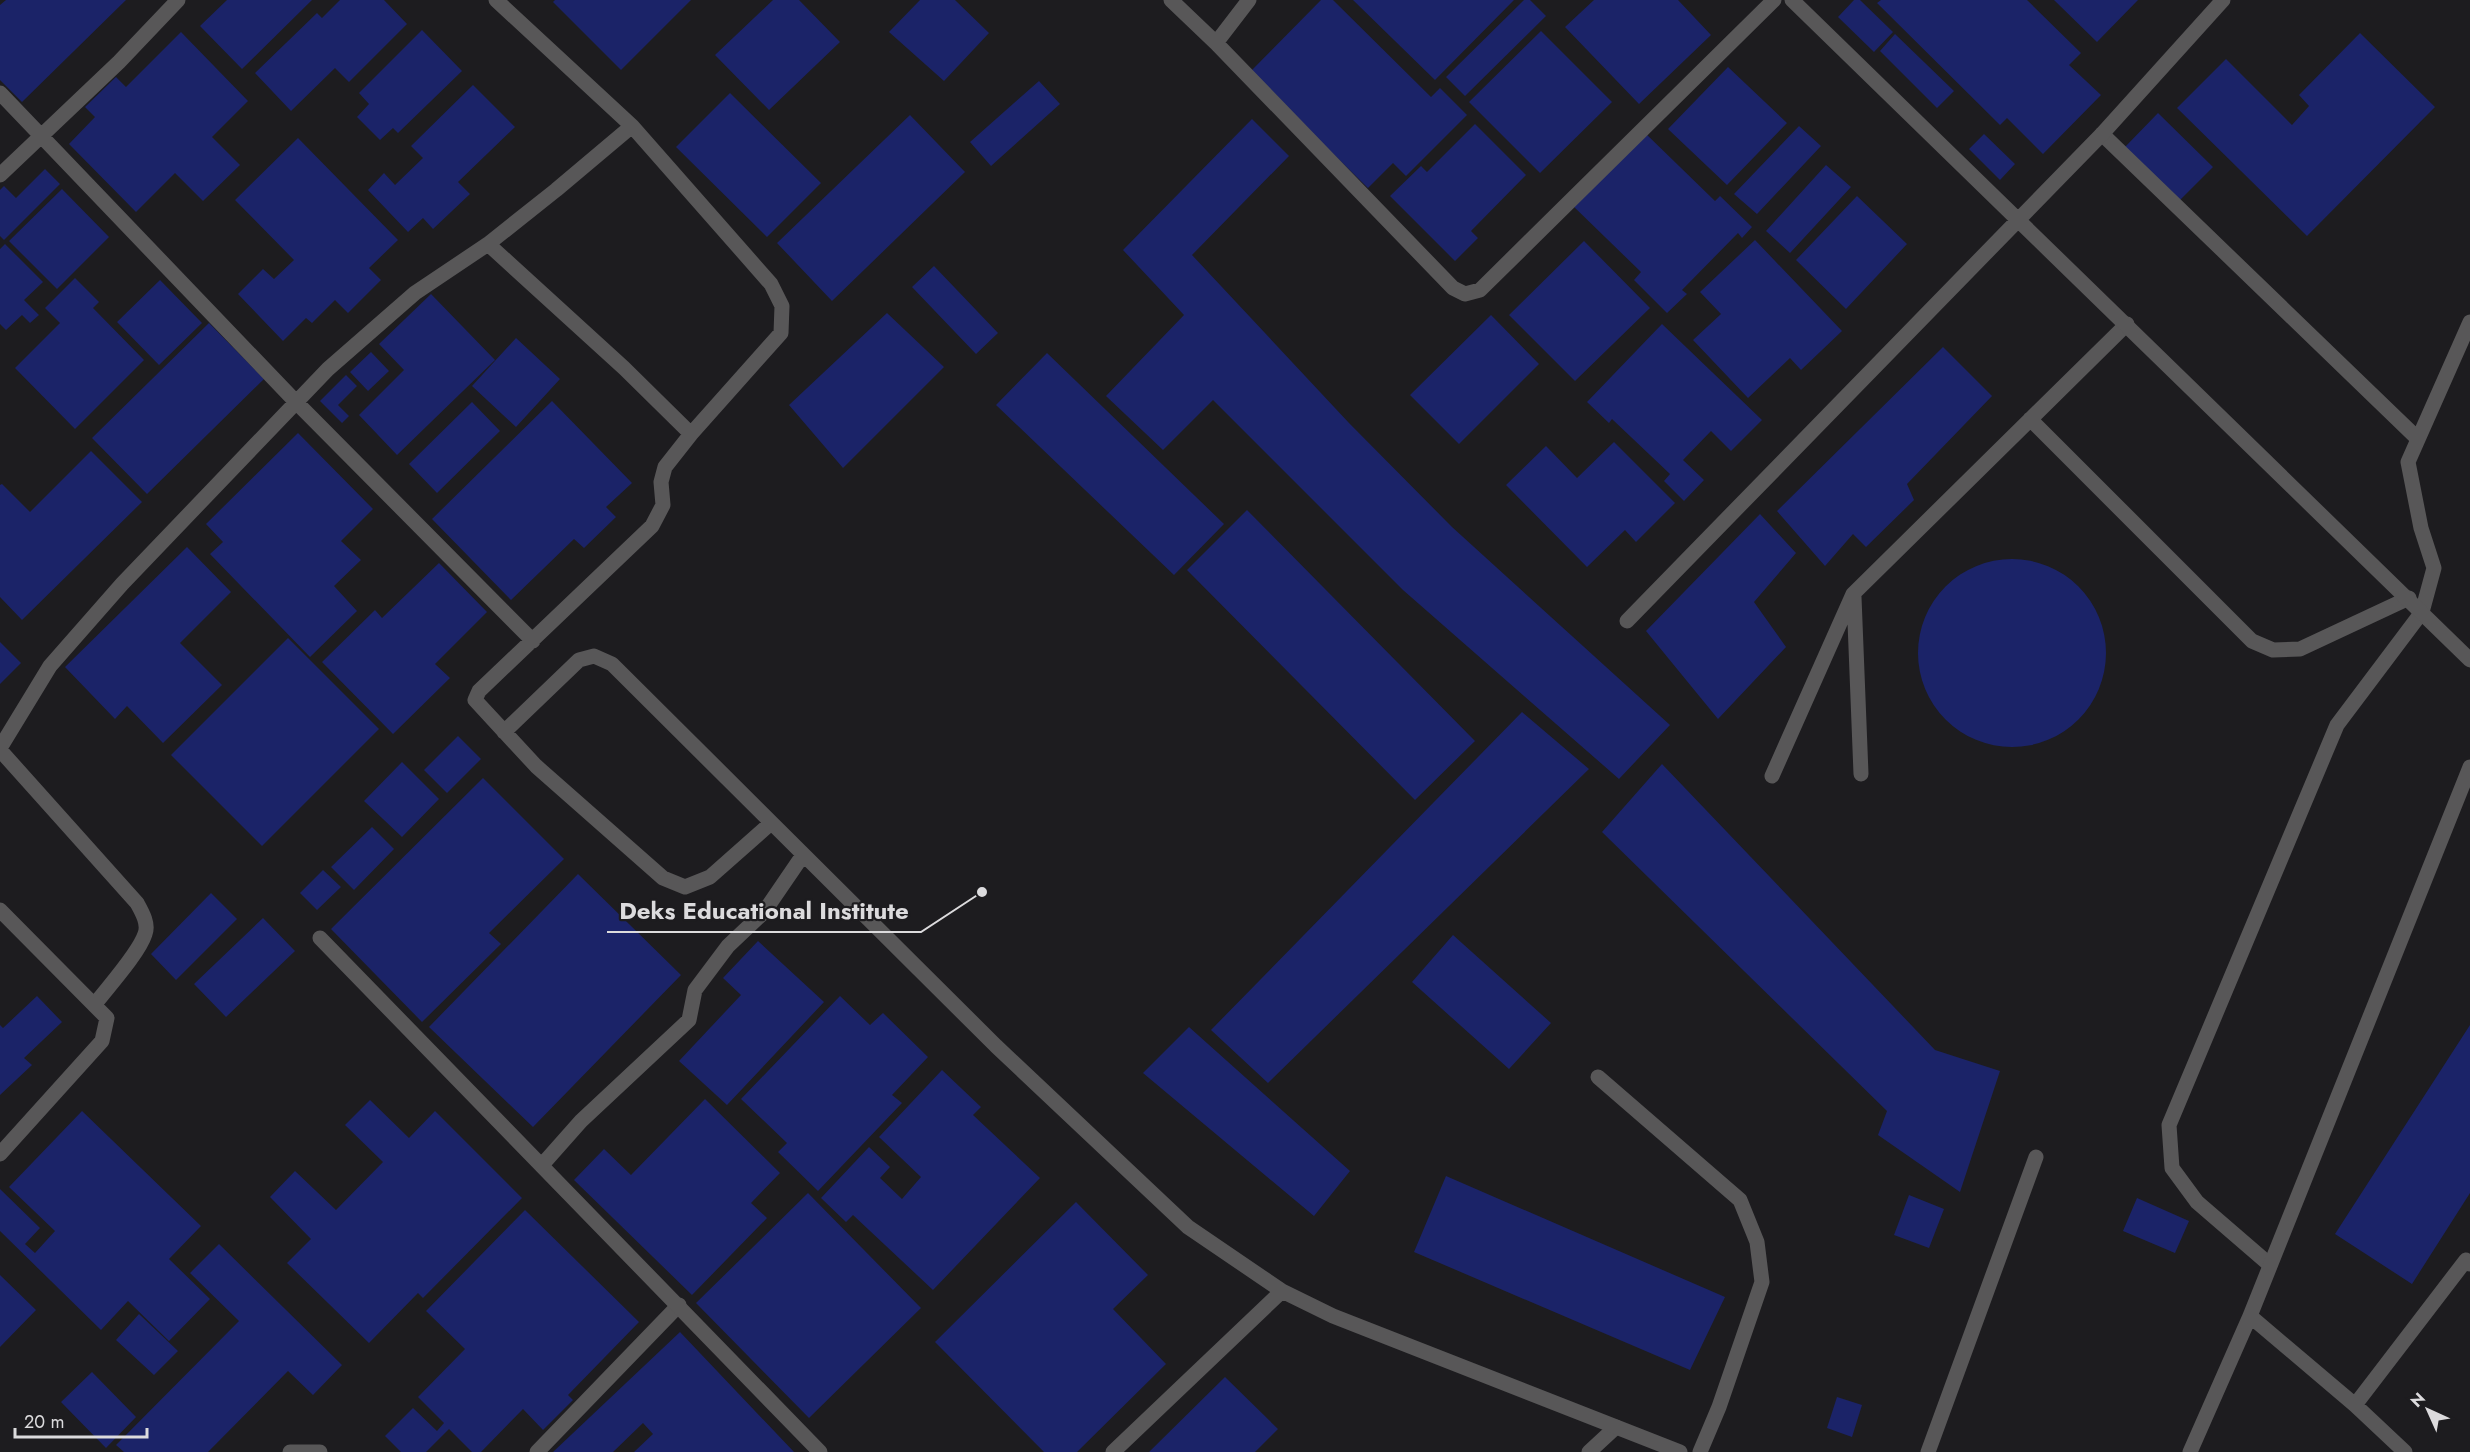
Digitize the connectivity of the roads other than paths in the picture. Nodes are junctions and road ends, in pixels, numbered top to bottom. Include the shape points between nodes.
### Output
1 (178, 0) edge
2 (496, 0) edge
3 (1171, 0) edge
4 (1249, 0) edge
5 (1774, 0) edge
6 (1792, 0) edge
7 (2223, 0) edge
8 (1216, 43) junction
9 (0, 93) edge
10 (632, 126) junction
11 (41, 134) junction
12 (2102, 134) junction
13 (0, 175) edge
14 (2018, 219) junction
15 (488, 244) junction
16 (2470, 322) edge
17 (2127, 324) junction
18 (295, 401) junction
19 (2030, 419) junction
20 (691, 434) junction
21 (2418, 439) junction
22 (1853, 594) junction
23 (2409, 598) junction
24 (2422, 612) junction
25 (1627, 621) dead end
26 (533, 641) junction
27 (2470, 660) edge
28 (504, 732) junction
29 (0, 749) edge
30 (2470, 767) edge
31 (1861, 774) dead end
32 (1772, 776) dead end
33 (771, 823) junction
34 (803, 855) junction
35 (0, 910) edge
36 (320, 938) dead end
37 (95, 1004) junction
38 (1598, 1077) dead end
39 (0, 1154) edge
40 (2036, 1157) dead end
41 (542, 1166) junction
42 (2469, 1260) edge
43 (2270, 1265) junction
44 (1282, 1292) junction
45 (679, 1305) junction
46 (2250, 1316) junction
47 (2355, 1405) junction
48 (1616, 1427) junction
49 (290, 1452) edge
50 (320, 1452) edge
51 (537, 1452) edge
52 (820, 1452) edge
53 (1113, 1452) edge
54 (1589, 1452) edge
55 (1680, 1452) edge
56 (1700, 1452) edge
57 (1928, 1452) edge
58 (2190, 1452) edge
59 (2405, 1452) edge

1 - 11 street via 119,62
2 - 10 street
3 - 8 street
4 - 8 street
5 - 8 street via 1480,290 1464,294 1453,288
6 - 14 street
7 - 12 street
9 - 11 street
10 - 15 street
10 - 20 street via 771,284 782,306 781,333
11 - 13 street
11 - 18 street
12 - 14 street
12 - 21 street
14 - 17 street
14 - 25 street
15 - 18 street via 415,293
15 - 20 street
16 - 21 street
17 - 19 street
17 - 23 street
18 - 26 street
18 - 29 street via 50,666
19 - 22 street
19 - 23 street via 2252,641 2273,650 2300,649
20 - 26 street via 665,467 661,483 663,505 652,526
21 - 24 street via 2408,462 2421,528 2434,568
22 - 31 street
22 - 32 street
23 - 24 street
24 - 27 street
24 - 43 street via 2337,725 2169,1125 2172,1168 2197,1202
26 - 28 street via 479,691 475,700
28 - 33 street via 536,766 663,878 685,887 710,877
28 - 33 street via 579,660 594,656 612,664
29 - 37 street via 137,903 145,918 146,933 126,966
30 - 43 street
33 - 34 street
34 - 41 street via 764,912 728,946 695,990 689,1020 581,1121
34 - 44 street via 996,1046 1188,1227
35 - 37 street
36 - 41 street
37 - 39 street via 107,1018 102,1041
38 - 56 street via 1740,1200 1757,1242 1762,1282
40 - 57 street
41 - 45 street
42 - 47 street
43 - 46 street
44 - 48 street via 1333,1316
44 - 53 street
45 - 51 street
45 - 52 street
46 - 47 street
46 - 58 street
47 - 59 street
48 - 54 street
48 - 55 street
49 - 50 street

